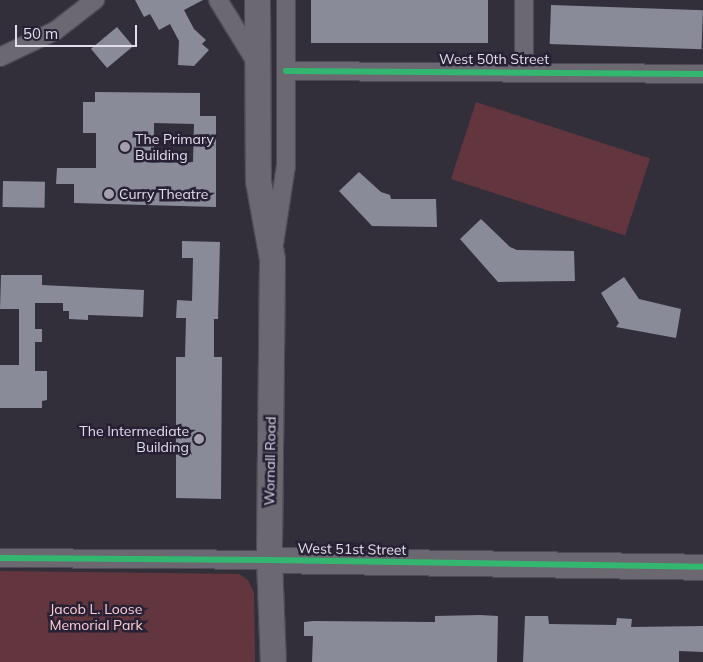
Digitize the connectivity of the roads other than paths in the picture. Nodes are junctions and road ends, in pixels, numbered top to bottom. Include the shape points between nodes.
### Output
1 (95, 0) edge
2 (218, 0) edge
3 (257, 0) edge
4 (286, 0) edge
5 (524, 0) edge
6 (0, 57) edge
7 (256, 62) junction
8 (286, 71) junction
9 (524, 72) junction
10 (703, 74) edge
11 (272, 259) junction
12 (0, 558) edge
13 (269, 560) junction
14 (703, 567) edge
15 (273, 662) edge

1 - 6 street via 55,31
2 - 7 street
3 - 7 main road, Wornall Road
4 - 8 street, Wornall Road
5 - 9 street
7 - 11 main road, Wornall Road via 258,181
8 - 9 street, West 50th Street
8 - 11 street, Wornall Road via 286,166
9 - 10 street, West 50th Street
11 - 13 main road, Wornall Road
12 - 13 street, West 51st Street
13 - 14 main road, West 51st Street
13 - 15 main road, Wornall Road

